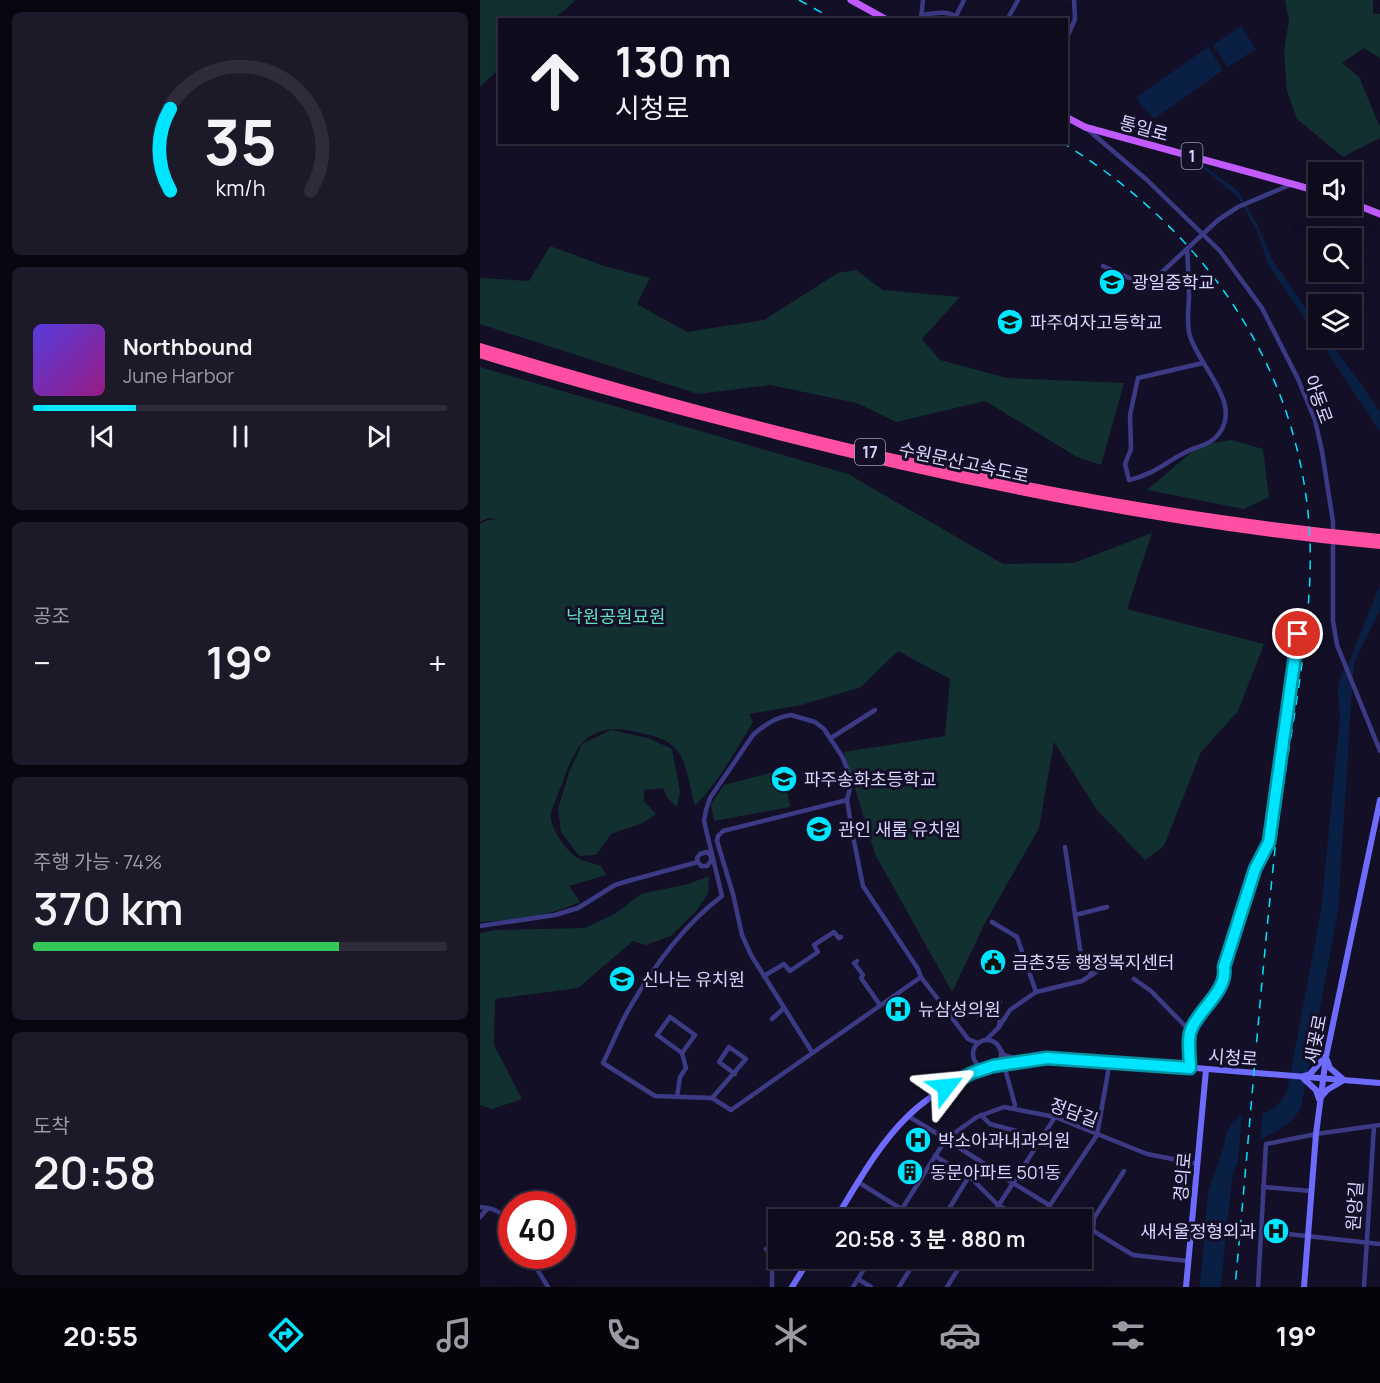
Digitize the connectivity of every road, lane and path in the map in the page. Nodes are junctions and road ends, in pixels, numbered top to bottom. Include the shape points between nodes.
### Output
1 (852, 0) edge
2 (923, 0) edge
3 (964, 0) edge
4 (1018, 0) edge
5 (1074, 0) edge
6 (921, 17) edge
7 (884, 18) edge
8 (958, 18) edge
9 (1008, 18) edge
10 (1068, 36) edge
11 (1068, 118) edge
12 (1085, 127) junction
13 (1292, 184) junction
14 (1308, 188) edge
15 (1362, 207) edge
16 (1380, 214) edge
17 (1204, 234) junction
18 (1187, 249) junction
19 (1103, 266) dead end
20 (480, 347) edge
21 (480, 354) edge
22 (1203, 363) junction
23 (1266, 530) junction
24 (1380, 538) edge
25 (1380, 545) edge
26 (1298, 634) dead end
27 (875, 710) dead end
28 (831, 738) junction
29 (1380, 751) edge
30 (848, 800) junction
31 (1380, 800) edge
32 (1065, 847) dead end
33 (711, 858) junction
34 (698, 862) junction
35 (733, 894) junction
36 (722, 896) junction
37 (1107, 907) dead end
38 (1075, 915) junction
39 (992, 922) dead end
40 (480, 926) edge
41 (841, 937) dead end
42 (1118, 958) dead end
43 (857, 961) dead end
44 (1092, 975) junction
45 (764, 976) junction
46 (921, 977) junction
47 (1134, 979) dead end
48 (1036, 992) junction
49 (1000, 1002) dead end
50 (880, 1005) junction
51 (784, 1008) junction
52 (772, 1019) dead end
53 (999, 1027) junction
54 (1190, 1030) junction
55 (968, 1039) junction
56 (986, 1040) junction
57 (978, 1043) junction
58 (998, 1047) junction
59 (974, 1048) junction
60 (812, 1052) junction
61 (682, 1053) junction
62 (1326, 1057) junction
63 (1047, 1058) joint
64 (1022, 1060) junction
65 (1110, 1061) junction
66 (976, 1062) junction
67 (1004, 1065) junction
68 (991, 1066) junction
69 (1190, 1068) junction
70 (1206, 1070) junction
71 (972, 1073) junction
72 (735, 1074) junction
73 (1309, 1078) junction
74 (1323, 1079) junction
75 (958, 1080) joint
76 (1344, 1080) junction
77 (1380, 1083) edge
78 (677, 1097) junction
79 (712, 1098) junction
80 (1319, 1100) junction
81 (1014, 1109) junction
82 (981, 1115) junction
83 (908, 1116) junction
84 (1055, 1117) junction
85 (1380, 1125) edge
86 (1374, 1126) junction
87 (1316, 1134) junction
88 (1097, 1135) junction
89 (1043, 1138) junction
90 (946, 1139) junction
91 (935, 1156) junction
92 (979, 1160) junction
93 (1198, 1164) junction
94 (1124, 1171) dead end
95 (970, 1177) junction
96 (858, 1182) junction
97 (1013, 1183) junction
98 (1263, 1187) junction
99 (1311, 1191) junction
100 (998, 1205) junction
101 (1050, 1205) junction
102 (480, 1207) edge
103 (489, 1207) junction
104 (842, 1209) edge
105 (899, 1209) edge
106 (902, 1209) edge
107 (949, 1209) edge
108 (996, 1209) edge
109 (1005, 1209) edge
110 (1047, 1209) edge
111 (498, 1212) edge
112 (480, 1217) edge
113 (1261, 1231) junction
114 (1307, 1237) junction
115 (1365, 1242) junction
116 (1380, 1244) edge
117 (766, 1249) dead end
118 (1188, 1261) junction
119 (537, 1269) edge
120 (803, 1269) edge
121 (864, 1269) edge
122 (910, 1269) edge
123 (958, 1269) edge
124 (858, 1279) junction
125 (548, 1287) edge
126 (772, 1287) edge
127 (792, 1287) edge
128 (853, 1287) edge
129 (871, 1287) edge
130 (899, 1287) edge
131 (947, 1287) edge
132 (1186, 1287) edge
133 (1258, 1287) edge
134 (1304, 1287) edge
135 (1364, 1287) edge

1 - 7 main road
2 - 6 street
3 - 8 street
4 - 9 street
5 - 10 street via 1076,19
6 - 8 street via 943,12
11 - 12 main road, 통일로 / 1
12 - 13 main road, 통일로 / 1
12 - 17 street, 아동로
13 - 14 main road, 통일로 / 1
13 - 17 street via 1238,207
15 - 16 main road
17 - 18 street
17 - 29 street, 아동로 via 1262,308 1315,420 1333,522 1333,621 1337,645
18 - 19 street via 1147,286
18 - 22 street via 1189,333
20 - 23 highway, 수원문산고속도로 / 17 via 730,418 924,465
21 - 23 highway, 수원문산고속도로 / 17 via 677,410 875,460 1117,510
22 - 22 street via 1138,378 1130,415 1131,448 1125,464 1129,480 1156,471 1214,440 1221,431 1226,406
23 - 24 highway, 수원문산고속도로 / 17
23 - 25 highway, 수원문산고속도로 / 17
26 - 54 street via 1269,842 1255,869 1224,967 1224,978
27 - 28 street
28 - 30 street via 848,771
28 - 33 street via 815,722 791,715 762,726 753,735 710,798 704,821
30 - 35 street via 720,833 718,846
30 - 46 street via 863,886
31 - 62 street, 새꽃로
32 - 38 street
33 - 34 street via 707,866
33 - 34 street via 702,852
33 - 36 street
34 - 40 street via 621,883 561,914
35 - 36 street
35 - 45 street via 739,929
36 - 78 street via 706,908 666,954 629,1009 603,1063 655,1096
37 - 38 street
38 - 44 street via 1082,962
39 - 48 street via 1017,937
41 - 45 street via 834,932 814,945 818,952 790,971 784,964
42 - 44 street
43 - 50 street via 854,963 864,975 861,978
44 - 48 street
45 - 51 street
46 - 50 street
46 - 55 street
47 - 54 street
48 - 53 street via 1010,1010
49 - 53 street via 995,1007
50 - 60 street
51 - 52 street
51 - 60 street
53 - 56 street
54 - 69 street
55 - 57 street
55 - 59 street
56 - 57 street
56 - 58 street
57 - 59 street
58 - 64 street via 1004,1055
58 - 68 street via 999,1059
59 - 66 street
60 - 79 street via 731,1110
61 - 61 street via 695,1035 670,1017 657,1035
61 - 78 street via 686,1068 680,1077
62 - 73 street
62 - 74 street, 새꽃로
62 - 76 street via 1330,1068
63 - 64 street
63 - 65 street, 시청로
64 - 67 street
65 - 69 street, 시청로
65 - 88 street
66 - 68 street
66 - 71 street
67 - 68 street
67 - 81 street
68 - 71 street
69 - 70 street, 시청로
70 - 73 street, 시청로
70 - 93 street, 경의로
71 - 75 street
72 - 72 street via 719,1062 729,1047 746,1059
72 - 79 street
73 - 74 street, 시청로
73 - 80 street
74 - 76 street, 시청로
74 - 80 street, 새꽃로
75 - 83 street
76 - 77 street, 시청로
76 - 80 street
78 - 79 street
80 - 87 street, 새꽃로
81 - 82 street, 정담길 via 1004,1107
81 - 84 street, 정담길
82 - 89 street via 990,1124
82 - 90 street, 정담길
83 - 90 street
83 - 96 street
84 - 88 street, 정담길
84 - 89 street
85 - 86 street
86 - 87 street
86 - 115 street, 원앙길
87 - 98 street via 1266,1144
87 - 99 street, 새꽃로
88 - 93 street, 정담길 via 1147,1154
88 - 101 street
89 - 97 street
90 - 91 street, 정담길
90 - 92 street
91 - 95 street
91 - 106 street, 정담길
92 - 95 street
92 - 97 street
93 - 118 street, 경의로
94 - 118 street via 1095,1218 1095,1232 1133,1255
95 - 100 street
95 - 107 street
96 - 104 street
96 - 105 street
97 - 100 street
97 - 101 street
98 - 99 street
98 - 113 street
99 - 114 street, 새꽃로
100 - 108 street
100 - 109 street
101 - 110 street
102 - 103 street
103 - 111 street
103 - 112 street
113 - 114 street
113 - 133 street
114 - 115 street
114 - 134 street, 새꽃로
115 - 116 street
115 - 135 street, 원앙길
117 - 126 street via 772,1264
118 - 132 street, 경의로
119 - 125 street
120 - 127 street
121 - 124 street
122 - 130 street
123 - 131 street
124 - 128 street
124 - 129 street

